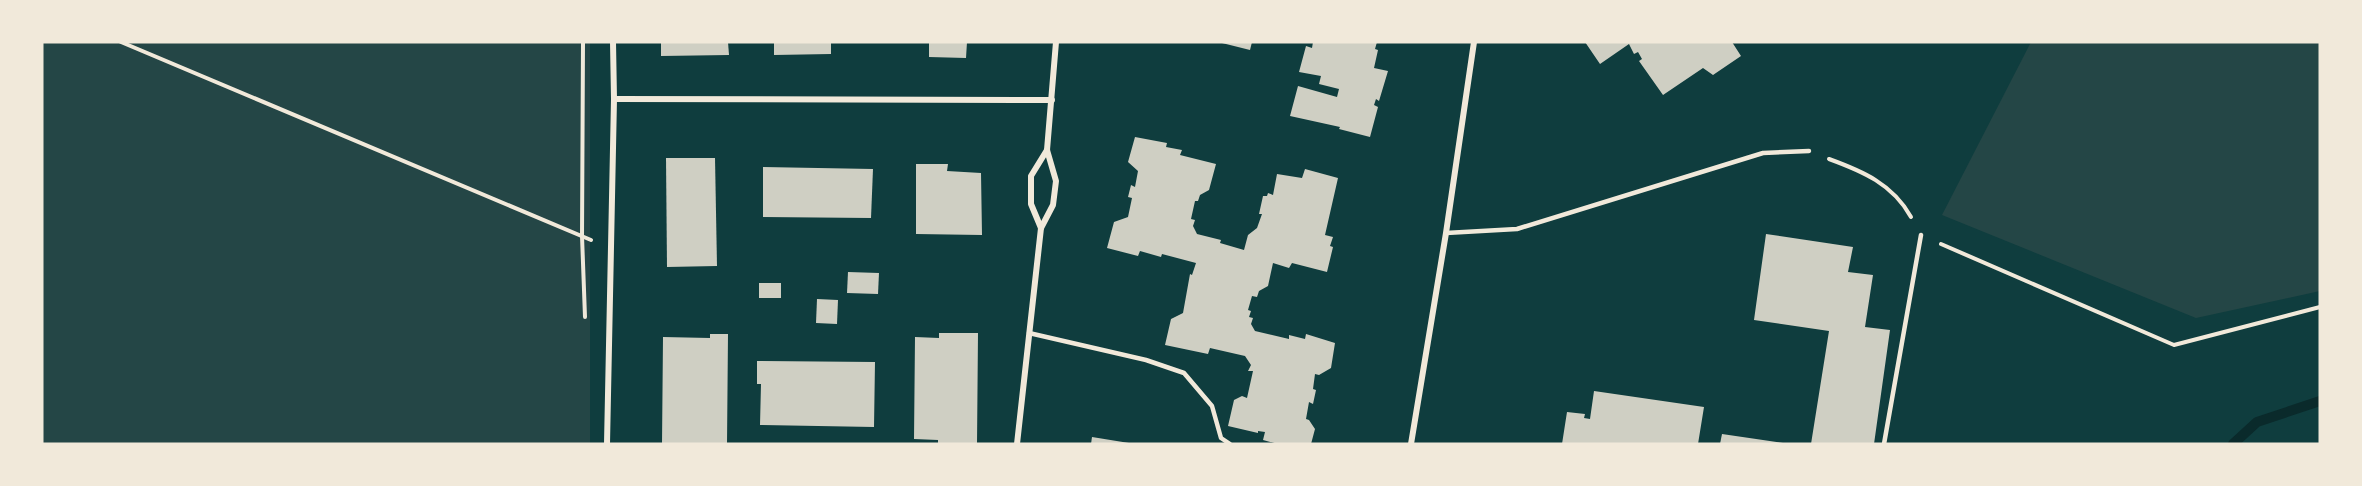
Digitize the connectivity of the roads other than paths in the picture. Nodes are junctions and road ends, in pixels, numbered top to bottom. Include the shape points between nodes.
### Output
1 (614, 42) edge
2 (1056, 42) edge
3 (1474, 42) edge
4 (614, 99) junction
5 (1052, 100) junction
6 (1047, 150) junction
7 (1809, 152) road end
8 (1041, 228) junction
9 (1446, 233) junction
10 (1921, 236) road end
11 (1029, 333) junction
12 (607, 444) edge
13 (1017, 444) edge
14 (1230, 444) edge
15 (1412, 444) edge
16 (1884, 444) edge

1 - 4 street
2 - 5 street
3 - 9 street
4 - 5 street
4 - 12 street
5 - 6 street
6 - 8 street via 1056,181 1053,205
6 - 8 street via 1031,176 1031,204
7 - 9 lane via 1763,153 1517,229
8 - 11 street
9 - 15 street
10 - 16 lane
11 - 13 street
11 - 14 lane via 1146,360 1184,373 1212,406 1221,438

